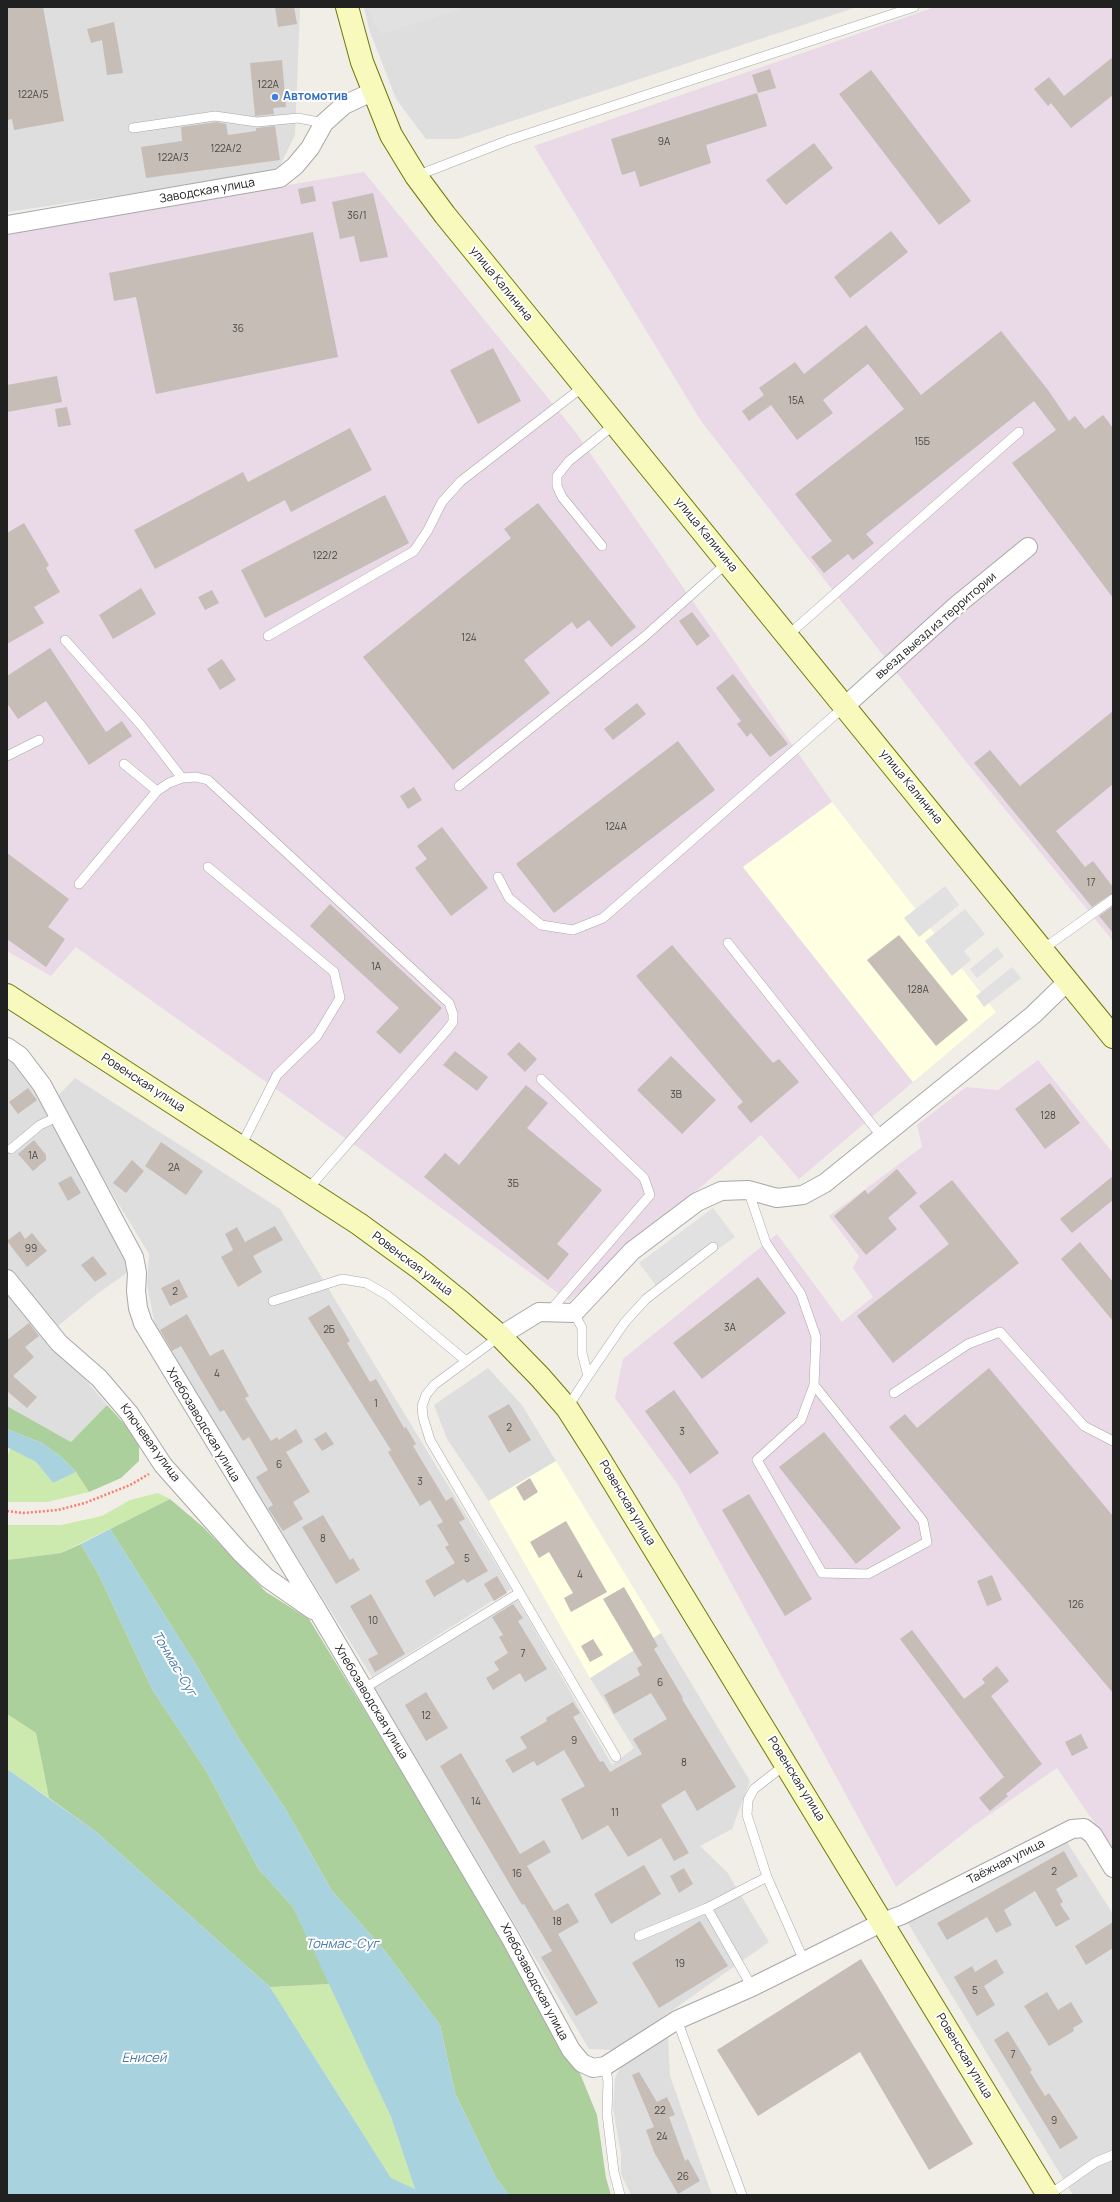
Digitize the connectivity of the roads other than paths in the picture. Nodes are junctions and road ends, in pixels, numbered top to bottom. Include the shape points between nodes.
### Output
1 (347, 7) edge
2 (914, 7) edge
3 (372, 92) junction
4 (324, 123) junction
5 (133, 128) dead end
6 (416, 176) junction
7 (7, 225) edge
8 (584, 386) junction
9 (615, 424) junction
10 (1019, 432) dead end
11 (602, 546) dead end
12 (1028, 547) dead end
13 (728, 562) junction
14 (788, 635) junction
15 (268, 636) dead end
16 (65, 640) dead end
17 (845, 706) junction
18 (40, 740) dead end
19 (7, 756) edge
20 (124, 764) dead end
21 (182, 778) junction
22 (459, 786) dead end
23 (158, 791) junction
24 (208, 867) dead end
25 (498, 878) dead end
26 (79, 884) dead end
27 (1113, 899) edge
28 (728, 943) dead end
29 (1043, 949) junction
30 (1068, 981) junction
31 (7, 995) edge
32 (1113, 1037) edge
33 (7, 1047) edge
34 (542, 1079) dead end
35 (59, 1116) junction
36 (882, 1137) junction
37 (241, 1146) junction
38 (11, 1149) dead end
39 (308, 1189) junction
40 (748, 1190) junction
41 (713, 1246) dead end
42 (7, 1279) edge
43 (273, 1301) dead end
44 (549, 1312) junction
45 (574, 1313) junction
46 (500, 1336) junction
47 (465, 1360) junction
48 (588, 1376) junction
49 (814, 1385) junction
50 (894, 1392) dead end
51 (567, 1408) junction
52 (1113, 1440) edge
53 (519, 1593) junction
54 (319, 1613) junction
55 (362, 1689) junction
56 (616, 1757) dead end
57 (786, 1764) junction
58 (1113, 1868) edge
59 (767, 1877) junction
60 (707, 1908) junction
61 (883, 1922) junction
62 (639, 1936) dead end
63 (804, 1961) junction
64 (752, 1986) junction
65 (677, 2020) junction
66 (605, 2066) junction
67 (1113, 2155) edge
68 (620, 2195) edge
69 (742, 2195) edge
70 (1048, 2195) edge

1 - 3 main road, улица Калинина
2 - 6 lane via 509,140
3 - 4 street, Заводская улица via 344,105
3 - 6 main road, улица Калинина via 391,135
4 - 5 lane via 298,118 257,122 215,116
4 - 7 street, Заводская улица via 310,148 295,166 280,178
6 - 8 main road, улица Калинина via 444,215
8 - 9 main road, улица Калинина
8 - 15 lane via 461,481 442,502 414,551
9 - 11 lane via 569,461 557,476 557,486 562,497
9 - 13 main road, улица Калинина
10 - 14 lane
12 - 17 street, въезд выезд из территории via 957,605
13 - 14 main road, улица Калинина
13 - 22 lane via 644,637
14 - 17 main road, улица Калинина
16 - 21 lane via 141,725
17 - 25 lane via 603,918 573,930 541,925 509,898
17 - 29 main road, улица Калинина
18 - 19 lane
20 - 23 lane
21 - 23 lane
21 - 39 lane via 196,776 208,780 449,1003 453,1014 453,1022 448,1030
23 - 26 lane
24 - 37 lane via 334,972 340,998 317,1036 277,1075
27 - 29 lane
28 - 36 lane
29 - 30 main road, улица Калинина
30 - 32 main road, улица Калинина
30 - 36 street via 1033,1015
31 - 37 main road, Ровенская улица
33 - 35 street, Хлебозаводская улица via 20,1056 42,1085
34 - 44 lane via 644,1178 650,1195
35 - 38 lane via 40,1125
35 - 54 street, Хлебозаводская улица via 134,1256 138,1308 143,1323
36 - 40 street via 825,1183 804,1195 777,1198
37 - 39 main road, Ровенская улица
39 - 46 main road, Ровенская улица via 418,1267
40 - 45 street via 721,1191 696,1202 632,1251
40 - 49 lane via 766,1243 801,1294 816,1337
41 - 48 lane via 646,1299 624,1322
42 - 54 street, Ключевая улица via 59,1343 99,1378 129,1413 163,1465 241,1553 262,1573
43 - 47 lane via 342,1279 366,1283 387,1295
44 - 45 street
44 - 46 street via 539,1312
45 - 48 lane via 582,1328 582,1353
46 - 47 lane
46 - 51 main road, Ровенская улица
47 - 53 lane via 434,1385 426,1395 422,1406 423,1417 430,1440
48 - 51 lane
49 - 49 lane via 800,1420 757,1460 822,1573 868,1574 927,1542 923,1521
50 - 52 lane via 968,1344 1000,1332 1084,1426
51 - 57 main road, Ровенская улица
53 - 55 lane
53 - 56 lane
54 - 55 street, Хлебозаводская улица
55 - 66 street, Хлебозаводская улица via 510,1937 571,2050 582,2063 593,2068
57 - 59 lane via 761,1782 748,1800 746,1815
57 - 61 main road, Ровенская улица
58 - 61 street, Таёжная улица via 1093,1835 1084,1828 1072,1829 902,1915
59 - 60 lane
59 - 63 lane
60 - 62 lane
60 - 64 lane
61 - 63 street
61 - 70 main road, Ровенская улица
63 - 64 street
64 - 65 street
65 - 66 street
65 - 69 lane
66 - 68 lane via 608,2081 608,2128
67 - 70 lane via 1096,2162

